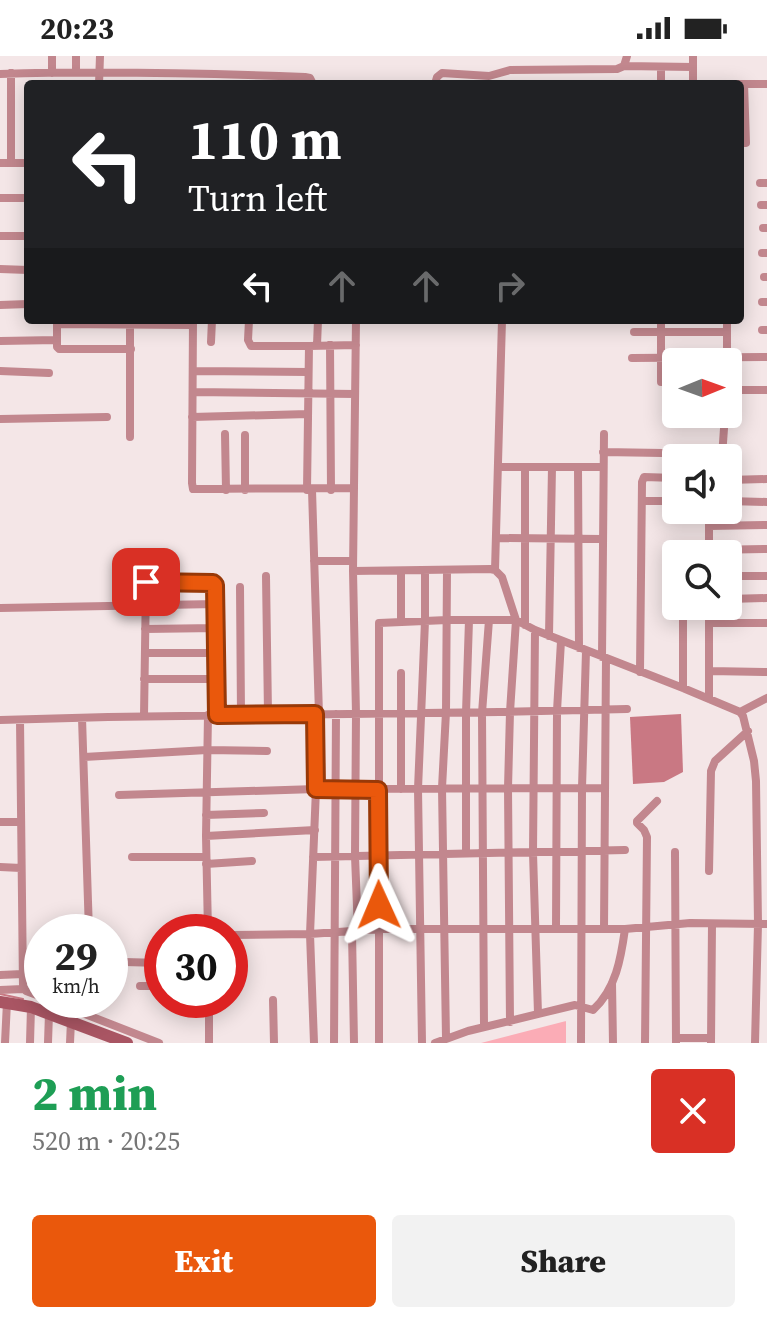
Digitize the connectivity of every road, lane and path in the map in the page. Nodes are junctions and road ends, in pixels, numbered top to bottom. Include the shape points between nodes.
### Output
1 (52, 56) edge
2 (76, 56) edge
3 (100, 56) edge
4 (627, 56) edge
5 (693, 56) edge
6 (624, 66) junction
7 (661, 67) junction
8 (693, 67) junction
9 (74, 72) junction
10 (11, 73) junction
11 (48, 73) junction
12 (99, 73) junction
13 (129, 73) junction
14 (156, 73) junction
15 (193, 73) junction
16 (0, 74) edge
17 (214, 74) junction
18 (231, 79) edge
19 (46, 80) edge
20 (72, 80) edge
21 (99, 80) edge
22 (129, 80) edge
23 (156, 80) edge
24 (193, 80) edge
25 (214, 80) edge
26 (311, 80) edge
27 (436, 80) edge
28 (661, 80) edge
29 (693, 80) edge
30 (744, 84) joint
31 (767, 84) edge
32 (746, 143) dead end
33 (0, 163) edge
34 (11, 163) junction
35 (24, 163) edge
36 (0, 198) edge
37 (24, 198) edge
38 (0, 236) edge
39 (24, 236) edge
40 (0, 269) edge
41 (24, 270) edge
42 (24, 304) edge
43 (0, 305) edge
44 (57, 324) edge
45 (130, 324) edge
46 (193, 324) edge
47 (212, 324) edge
48 (249, 324) edge
49 (317, 324) edge
50 (356, 324) edge
51 (502, 324) edge
52 (661, 324) edge
53 (727, 324) edge
54 (634, 332) dead end
55 (661, 332) junction
56 (727, 332) junction
57 (57, 340) junction
58 (0, 341) edge
59 (211, 342) dead end
60 (313, 345) junction
61 (330, 345) junction
62 (356, 345) junction
63 (727, 348) edge
64 (131, 349) junction
65 (662, 357) junction
66 (767, 357) edge
67 (632, 358) dead end
68 (742, 358) edge
69 (0, 371) edge
70 (193, 371) junction
71 (308, 372) junction
72 (49, 373) dead end
73 (662, 382) edge
74 (742, 390) edge
75 (767, 390) edge
76 (193, 392) junction
77 (330, 394) junction
78 (355, 394) junction
79 (308, 395) junction
80 (308, 414) junction
81 (107, 417) dead end
82 (192, 417) junction
83 (0, 419) edge
84 (225, 434) dead end
85 (604, 434) dead end
86 (245, 435) dead end
87 (130, 437) dead end
88 (603, 452) junction
89 (662, 454) edge
90 (498, 467) junction
91 (525, 467) junction
92 (552, 467) junction
93 (578, 467) junction
94 (603, 467) junction
95 (662, 478) edge
96 (767, 479) edge
97 (742, 480) edge
98 (354, 488) junction
99 (226, 490) junction
100 (245, 490) junction
101 (310, 490) junction
102 (331, 490) junction
103 (642, 501) junction
104 (662, 501) edge
105 (742, 501) edge
106 (767, 502) edge
107 (767, 525) edge
108 (709, 526) joint
109 (496, 538) junction
110 (525, 538) junction
111 (550, 539) junction
112 (578, 539) junction
113 (602, 539) junction
114 (709, 540) edge
115 (767, 549) edge
116 (742, 550) edge
117 (314, 561) junction
118 (353, 561) junction
119 (425, 570) junction
120 (447, 570) junction
121 (495, 570) junction
122 (353, 571) junction
123 (401, 571) junction
124 (266, 576) dead end
125 (742, 576) edge
126 (767, 576) edge
127 (119, 581) dead end
128 (146, 582) junction
129 (240, 587) dead end
130 (767, 598) edge
131 (742, 599) edge
132 (216, 604) junction
133 (145, 606) junction
134 (0, 608) edge
135 (447, 620) junction
136 (469, 620) junction
137 (489, 620) junction
138 (516, 620) junction
139 (683, 620) edge
140 (710, 620) edge
141 (425, 621) junction
142 (401, 622) junction
143 (710, 623) junction
144 (767, 623) edge
145 (525, 625) junction
146 (216, 628) junction
147 (145, 629) junction
148 (535, 630) junction
149 (549, 636) junction
150 (561, 641) junction
151 (582, 650) junction
152 (145, 653) junction
153 (216, 653) junction
154 (604, 658) junction
155 (710, 671) junction
156 (640, 672) junction
157 (767, 672) edge
158 (401, 673) dead end
159 (144, 679) junction
160 (216, 679) junction
161 (683, 688) junction
162 (767, 698) edge
163 (709, 699) junction
164 (606, 709) junction
165 (627, 709) dead end
166 (584, 710) junction
167 (557, 711) junction
168 (446, 712) junction
169 (510, 712) junction
170 (535, 712) junction
171 (421, 713) junction
172 (466, 713) junction
173 (482, 713) junction
174 (268, 714) junction
175 (317, 714) junction
176 (336, 714) junction
177 (356, 714) junction
178 (379, 714) junction
179 (401, 714) junction
180 (742, 714) junction
181 (212, 715) junction
182 (241, 715) junction
183 (144, 716) junction
184 (82, 718) junction
185 (0, 720) edge
186 (20, 720) junction
187 (747, 730) junction
188 (207, 750) junction
189 (267, 751) dead end
190 (84, 757) junction
191 (755, 771) junction
192 (767, 771) edge
193 (442, 788) junction
194 (466, 788) junction
195 (483, 788) junction
196 (508, 788) junction
197 (533, 788) junction
198 (556, 788) junction
199 (582, 788) junction
200 (605, 788) junction
201 (316, 789) junction
202 (401, 789) junction
203 (418, 789) junction
204 (337, 790) junction
205 (356, 790) junction
206 (378, 790) junction
207 (207, 793) junction
208 (119, 795) dead end
209 (657, 801) dead end
210 (264, 813) dead end
211 (206, 815) junction
212 (0, 822) edge
213 (20, 822) junction
214 (762, 826) edge
215 (315, 830) junction
216 (206, 836) junction
217 (625, 850) dead end
218 (605, 851) junction
219 (583, 852) junction
220 (675, 852) dead end
221 (466, 853) junction
222 (483, 853) junction
223 (507, 853) junction
224 (533, 853) junction
225 (556, 853) junction
226 (418, 854) junction
227 (443, 854) junction
228 (378, 855) junction
229 (355, 856) junction
230 (132, 857) dead end
231 (313, 857) junction
232 (335, 857) junction
233 (206, 860) junction
234 (252, 861) dead end
235 (0, 867) edge
236 (21, 868) junction
237 (709, 871) dead end
238 (88, 914) edge
239 (208, 914) edge
240 (676, 924) junction
241 (712, 924) junction
242 (762, 924) edge
243 (646, 926) junction
244 (380, 929) junction
245 (535, 929) junction
246 (556, 929) junction
247 (583, 929) junction
248 (616, 929) junction
249 (420, 930) junction
250 (446, 930) junction
251 (483, 930) junction
252 (508, 930) junction
253 (355, 932) junction
254 (334, 933) junction
255 (310, 934) junction
256 (248, 935) edge
257 (23, 974) junction
258 (0, 975) edge
259 (612, 982) junction
260 (140, 986) dead end
261 (144, 986) edge
262 (23, 989) joint
263 (0, 990) edge
264 (273, 1000) dead end
265 (3, 1002) edge
266 (24, 1006) edge
267 (584, 1008) junction
268 (538, 1014) junction
269 (31, 1018) edge
270 (50, 1018) edge
271 (66, 1018) edge
272 (79, 1018) edge
273 (209, 1018) edge
274 (71, 1021) junction
275 (510, 1022) junction
276 (484, 1027) junction
277 (97, 1037) edge
278 (446, 1038) junction
279 (676, 1040) edge
280 (711, 1040) edge
281 (122, 1042) edge
282 (5, 1043) edge
283 (30, 1043) edge
284 (50, 1043) edge
285 (70, 1043) edge
286 (159, 1043) edge
287 (209, 1043) edge
288 (274, 1043) edge
289 (314, 1043) edge
290 (334, 1043) edge
291 (354, 1043) edge
292 (379, 1043) edge
293 (422, 1043) edge
294 (435, 1043) edge
295 (581, 1043) edge
296 (613, 1043) edge
297 (645, 1043) edge
298 (755, 1043) edge

1 - 11 street
2 - 9 street
3 - 12 street
4 - 6 street
5 - 8 street
6 - 7 street
6 - 27 street via 510,70 489,76 442,73
7 - 8 street
7 - 28 street
8 - 29 street
9 - 11 street
9 - 12 street
9 - 20 street
10 - 11 street
10 - 16 street
10 - 34 street
11 - 19 street
12 - 13 street
12 - 21 street
13 - 14 street
13 - 22 street
14 - 15 street
14 - 23 street
15 - 17 street
15 - 24 street
17 - 18 street
17 - 25 street
18 - 26 street
30 - 31 street
30 - 32 street
33 - 34 street
34 - 35 street
36 - 37 street
38 - 39 street
40 - 41 street
42 - 43 street
44 - 57 street
45 - 64 street
46 - 70 street
47 - 59 street
48 - 60 street via 251,346
49 - 60 street
50 - 62 street
51 - 90 street
52 - 55 street
53 - 56 street
54 - 55 street
55 - 56 street
55 - 65 street
56 - 63 street
57 - 58 street
57 - 64 street via 59,349
60 - 61 street
60 - 71 street
61 - 62 street
61 - 77 street
62 - 78 street
64 - 87 street
65 - 67 street
65 - 73 street
66 - 68 street
69 - 72 street
70 - 71 street
70 - 76 street
71 - 79 street
74 - 75 street
76 - 79 street
76 - 82 street
77 - 78 street
77 - 79 street
77 - 102 street
78 - 98 street
79 - 80 street
80 - 82 street
80 - 101 street
81 - 83 street
82 - 99 street via 192,487
84 - 99 street
85 - 88 street
86 - 100 street
88 - 89 street
88 - 94 street
90 - 91 street
90 - 109 street
91 - 92 street
91 - 110 street
92 - 93 street
92 - 111 street
93 - 94 street
93 - 112 street
94 - 113 street
95 - 103 street via 644,477
96 - 97 street
98 - 102 street
98 - 118 street
99 - 100 street
100 - 101 street
101 - 102 street
101 - 117 street
103 - 104 street
103 - 156 street
105 - 106 street
107 - 108 street
108 - 114 street
109 - 110 street
109 - 121 street
110 - 111 street
110 - 145 street
111 - 112 street
111 - 149 street
112 - 113 street
112 - 151 street
113 - 154 street
115 - 116 street
117 - 118 street
117 - 175 street
118 - 122 street
119 - 120 street
119 - 123 street
119 - 141 street
120 - 121 street
120 - 135 street
121 - 138 street
122 - 123 street
122 - 177 street
123 - 142 street
124 - 174 street
125 - 126 street
127 - 128 street
128 - 132 street via 213,583
128 - 133 street
129 - 182 street
130 - 131 street
132 - 133 street
132 - 146 street
133 - 134 street
133 - 147 street
135 - 136 street
135 - 141 street
135 - 168 street
136 - 137 street
136 - 172 street
137 - 138 street
137 - 173 street
138 - 145 street
138 - 169 street
139 - 161 street
140 - 143 street
141 - 142 street
141 - 171 street
142 - 178 street via 379,623
143 - 144 street
143 - 155 street
145 - 148 street
146 - 147 street
146 - 153 street
147 - 152 street
148 - 149 street
148 - 170 street
149 - 150 street
150 - 151 street
150 - 167 street
151 - 154 street
151 - 166 street
152 - 153 street
152 - 159 street
153 - 160 street
154 - 156 street
154 - 164 street
155 - 157 street
155 - 163 street
156 - 161 street
158 - 179 street
159 - 160 street
159 - 183 street
160 - 181 street
161 - 163 street
162 - 180 street
163 - 180 street
164 - 165 street
164 - 166 street
164 - 200 street
166 - 167 street
166 - 199 street
167 - 170 street
167 - 198 street
168 - 171 street
168 - 172 street
168 - 193 street
169 - 170 street
169 - 173 street
169 - 196 street
170 - 197 street
171 - 179 street
171 - 203 street
172 - 173 street
172 - 194 street
173 - 195 street
174 - 175 street
174 - 182 street
175 - 176 street
175 - 201 street
176 - 177 street
176 - 204 street
177 - 178 street
177 - 205 street
178 - 179 street
178 - 206 street
179 - 202 street
180 - 187 street
181 - 182 street
181 - 183 street
181 - 188 street
183 - 184 street
184 - 186 street
184 - 190 street
185 - 186 street
186 - 213 street
187 - 191 street
187 - 237 street via 711,771
188 - 189 street
188 - 190 street
188 - 207 street
190 - 238 street
191 - 192 street
191 - 214 street
193 - 194 street
193 - 203 street
193 - 227 street
194 - 195 street
194 - 221 street
195 - 196 street
195 - 222 street
196 - 197 street
196 - 223 street
197 - 198 street
197 - 224 street
198 - 199 street
198 - 225 street
199 - 200 street
199 - 219 street
200 - 218 street
201 - 204 street
201 - 207 street
201 - 215 street
202 - 203 street
202 - 206 street
203 - 226 street
204 - 205 street
204 - 232 street
205 - 206 street
205 - 229 street
206 - 228 street
207 - 208 street
207 - 211 street
209 - 243 street via 638,819 647,837
210 - 211 street
211 - 216 street
212 - 213 street
213 - 236 street
214 - 242 street
215 - 216 street
215 - 231 street
216 - 233 street
217 - 218 street
218 - 219 street
218 - 248 street
219 - 225 street
219 - 247 street
220 - 240 street
221 - 222 street
221 - 227 street
222 - 223 street
222 - 251 street
223 - 224 street
223 - 252 street
224 - 225 street
224 - 245 street
225 - 246 street
226 - 227 street
226 - 228 street
226 - 249 street
227 - 250 street
228 - 229 street
228 - 244 street
229 - 232 street
229 - 253 street
230 - 233 street
231 - 232 street
231 - 255 street
232 - 254 street
233 - 234 street
233 - 239 street
235 - 236 street
236 - 257 street
240 - 241 street
240 - 243 street
240 - 279 street
241 - 242 street
241 - 280 street
242 - 298 street
243 - 248 street
243 - 297 street
244 - 249 street
244 - 253 street
244 - 292 street
245 - 246 street
245 - 252 street
245 - 268 street
246 - 247 street
247 - 248 street
247 - 267 street
248 - 259 street via 621,957
249 - 250 street
249 - 293 street
250 - 251 street
250 - 278 street
251 - 252 street
251 - 276 street
252 - 275 street
253 - 254 street
253 - 291 street
254 - 255 street
254 - 290 street
255 - 256 street
255 - 289 street
257 - 258 street
257 - 262 street
259 - 267 street via 598,1006
259 - 296 street
260 - 261 street
262 - 263 street
264 - 288 street
265 - 266 street
265 - 282 street
267 - 268 street via 575,1005
267 - 295 street
268 - 275 street
269 - 283 street
270 - 284 street
271 - 274 street
272 - 286 street
273 - 287 street
274 - 277 street
274 - 285 street
275 - 276 street
276 - 278 street
277 - 281 street
278 - 294 street
279 - 280 street

